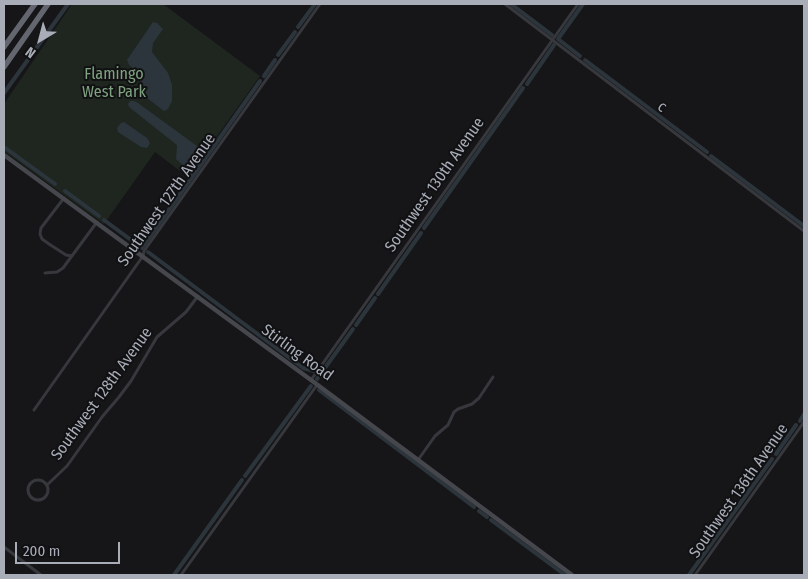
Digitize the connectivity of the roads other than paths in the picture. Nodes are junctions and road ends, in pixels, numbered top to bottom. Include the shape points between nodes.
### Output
1 (35, 4) edge
2 (48, 4) edge
3 (320, 4) edge
4 (505, 4) edge
5 (578, 4) edge
6 (553, 40) junction
7 (4, 47) edge
8 (4, 67) edge
9 (4, 155) edge
10 (64, 198) junction
11 (97, 222) junction
12 (804, 231) edge
13 (72, 256) junction
14 (143, 256) junction
15 (45, 273) dead end
16 (198, 296) junction
17 (493, 377) dead end
18 (311, 380) junction
19 (318, 384) junction
20 (34, 410) dead end
21 (804, 422) edge
22 (418, 460) junction
23 (48, 485) junction
24 (4, 547) edge
25 (41, 575) edge
26 (181, 575) edge
27 (572, 575) edge
28 (695, 575) edge

1 - 7 highway
2 - 8 highway
3 - 14 street, Southwest 127th Avenue
4 - 6 street, c
5 - 6 street, Southwest 130th Avenue
6 - 12 street, c
6 - 18 street, Southwest 130th Avenue
9 - 10 street, Stirling Road
10 - 11 street, Stirling Road
10 - 13 street via 40,234 49,244
11 - 13 street
11 - 14 street, Stirling Road
13 - 15 street via 57,272
14 - 16 street, Stirling Road
14 - 20 street, Southwest 127th Avenue
16 - 18 street, Stirling Road
16 - 23 street, Southwest 128th Avenue via 186,312 157,337 131,381 67,466
17 - 22 street via 479,398 454,412 448,425 435,436
18 - 19 street, Stirling Road
19 - 22 street, Stirling Road
19 - 26 street
21 - 28 street, Southwest 136th Avenue
22 - 27 street, Stirling Road
23 - 23 street, Southwest 128th Avenue via 48,494 44,498 30,496 29,486 33,481 43,481
24 - 25 street

